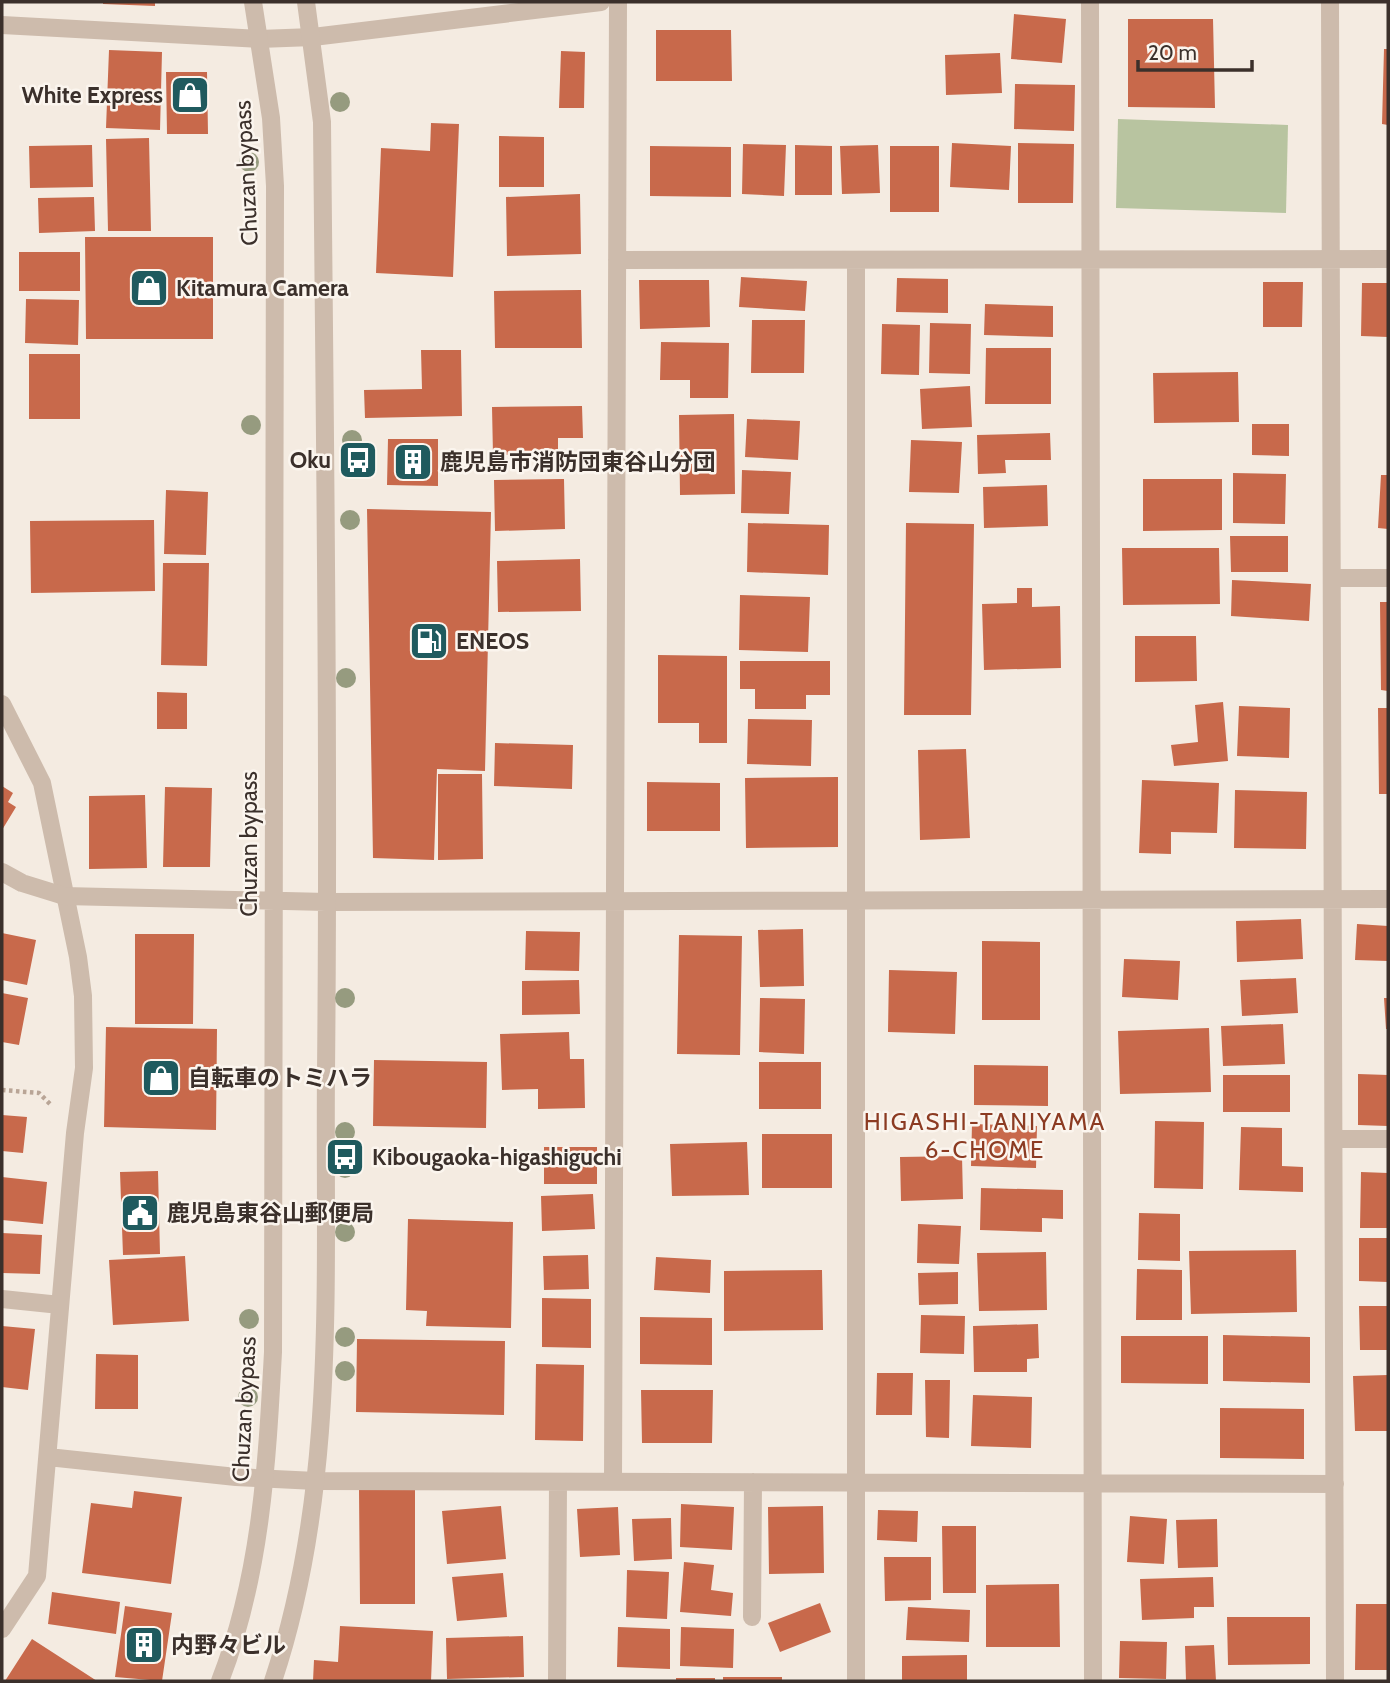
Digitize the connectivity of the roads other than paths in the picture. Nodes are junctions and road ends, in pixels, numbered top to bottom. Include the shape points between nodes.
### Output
1 (253, 2) edge
2 (306, 2) edge
3 (601, 2) edge
4 (618, 2) edge
5 (1090, 2) edge
6 (1330, 2) edge
7 (2, 25) edge
8 (313, 37) junction
9 (259, 39) junction
10 (1090, 259) junction
11 (1331, 259) junction
12 (1388, 259) edge
13 (617, 260) junction
14 (856, 260) junction
15 (1332, 578) junction
16 (1388, 578) edge
17 (2, 704) edge
18 (2, 872) edge
19 (64, 896) junction
20 (1333, 899) junction
21 (856, 900) junction
22 (1091, 900) junction
23 (1388, 900) edge
24 (615, 901) junction
25 (273, 902) junction
26 (327, 902) junction
27 (1334, 1139) junction
28 (1388, 1139) edge
29 (2, 1299) edge
30 (60, 1305) junction
31 (48, 1457) junction
32 (267, 1479) junction
33 (316, 1481) junction
34 (558, 1482) junction
35 (613, 1482) junction
36 (753, 1482) junction
37 (856, 1483) junction
38 (1093, 1483) junction
39 (1335, 1484) junction
40 (752, 1617) dead end
41 (2, 1629) edge
42 (220, 1681) edge
43 (273, 1681) edge
44 (557, 1681) edge
45 (856, 1681) edge
46 (1093, 1681) edge
47 (1335, 1681) edge

1 - 9 street, Chuzan bypass
2 - 8 street
3 - 8 street
4 - 13 street
5 - 10 street
6 - 11 street
7 - 9 street
8 - 9 street
8 - 26 street via 322,122
9 - 25 street, Chuzan bypass via 275,186
10 - 11 street
10 - 14 street
10 - 22 street
11 - 12 street
11 - 15 street
13 - 14 street
13 - 24 street
14 - 21 street
15 - 16 street
15 - 20 street
17 - 19 street via 42,783
18 - 19 street
19 - 25 street
19 - 30 street via 83,996 84,1068
20 - 22 street
20 - 23 street
20 - 27 street
21 - 22 street
21 - 24 street
21 - 37 street
22 - 38 street
24 - 26 street
24 - 35 street
25 - 26 street
25 - 32 street, Chuzan bypass via 273,1352
26 - 33 street via 323,1340
27 - 28 street
27 - 39 street
29 - 30 street
30 - 31 street
31 - 32 street
31 - 41 street via 37,1576
32 - 33 street
32 - 42 street, Chuzan bypass via 249,1586
33 - 34 street
33 - 43 street via 297,1599
34 - 35 street
34 - 44 street
35 - 36 street
36 - 37 street
36 - 40 street
37 - 38 street
37 - 45 street
38 - 39 street
38 - 46 street
39 - 47 street

